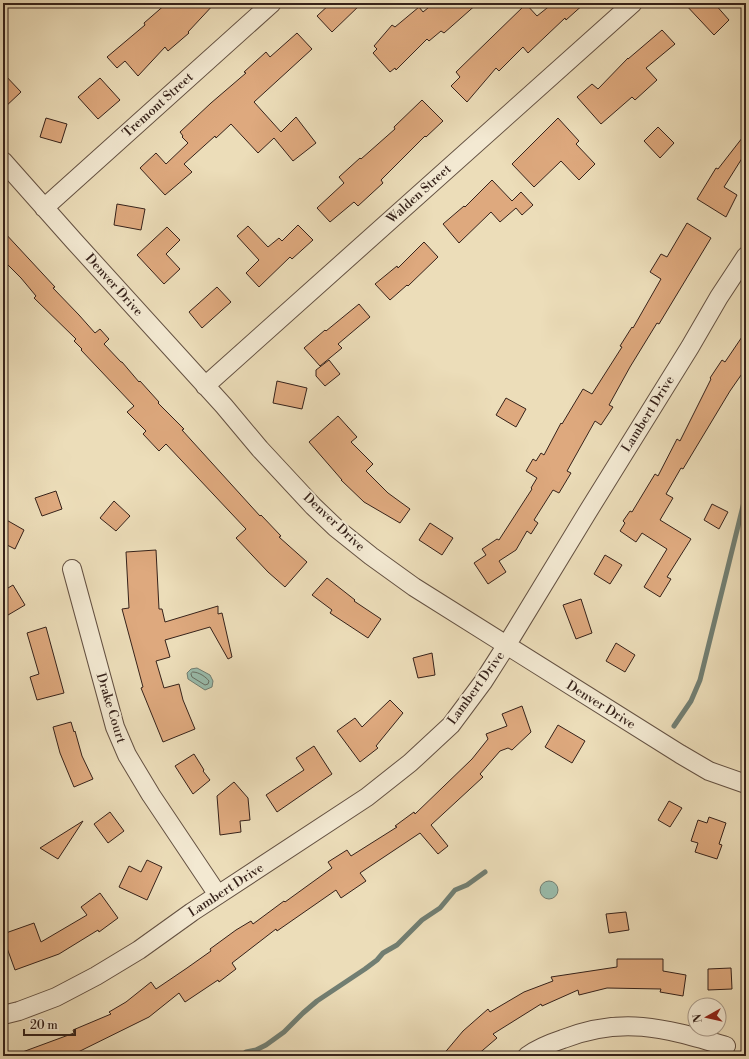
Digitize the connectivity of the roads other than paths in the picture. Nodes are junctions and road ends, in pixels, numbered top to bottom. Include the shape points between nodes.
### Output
1 (272, 3) edge
2 (633, 3) edge
3 (3, 161) edge
4 (44, 208) junction
5 (746, 256) edge
6 (205, 386) junction
7 (72, 569) dead end
8 (506, 646) junction
9 (746, 784) edge
10 (218, 895) junction
11 (3, 1015) edge
12 (726, 1046) dead end
13 (527, 1056) edge

1 - 4 street, Tremont Street
2 - 6 street, Walden Street
3 - 4 street, Denver Drive
4 - 6 street, Denver Drive
5 - 8 street, Lambert Drive
6 - 8 street, Denver Drive via 260,449 336,528 414,587
7 - 10 street, Drake Court via 115,727 127,755
8 - 9 street, Denver Drive via 709,771
8 - 10 street, Lambert Drive via 451,725 410,763 367,797
10 - 11 street, Lambert Drive via 139,950 96,976 56,997
12 - 13 street via 680,1033 622,1025 603,1027 571,1036 546,1045

